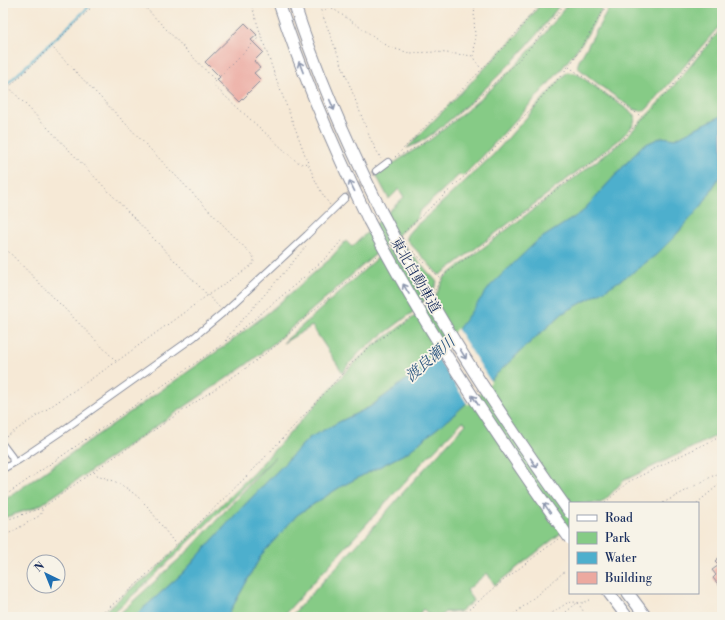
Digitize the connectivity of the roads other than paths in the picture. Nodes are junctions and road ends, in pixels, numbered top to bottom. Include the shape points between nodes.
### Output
1 (279, 3) edge
2 (294, 3) edge
3 (386, 163) road end
4 (376, 171) tunnel mouth
5 (346, 198) tunnel mouth
6 (3, 444) edge
7 (12, 463) junction
8 (3, 470) edge
9 (569, 512) edge
10 (564, 539) edge
11 (610, 594) edge
12 (629, 594) edge
13 (626, 617) edge
14 (646, 617) edge

10 -> 1 highway, 東北自動車道, bridge via 424,320 369,221 316,105
2 -> 9 highway, 東北自動車道, bridge via 329,98 358,165 405,257 474,372
3 - 4 street
5 - 7 street via 194,337 62,431
6 - 7 street via 12,457
7 - 8 street
11 - 13 highway
12 - 14 highway

